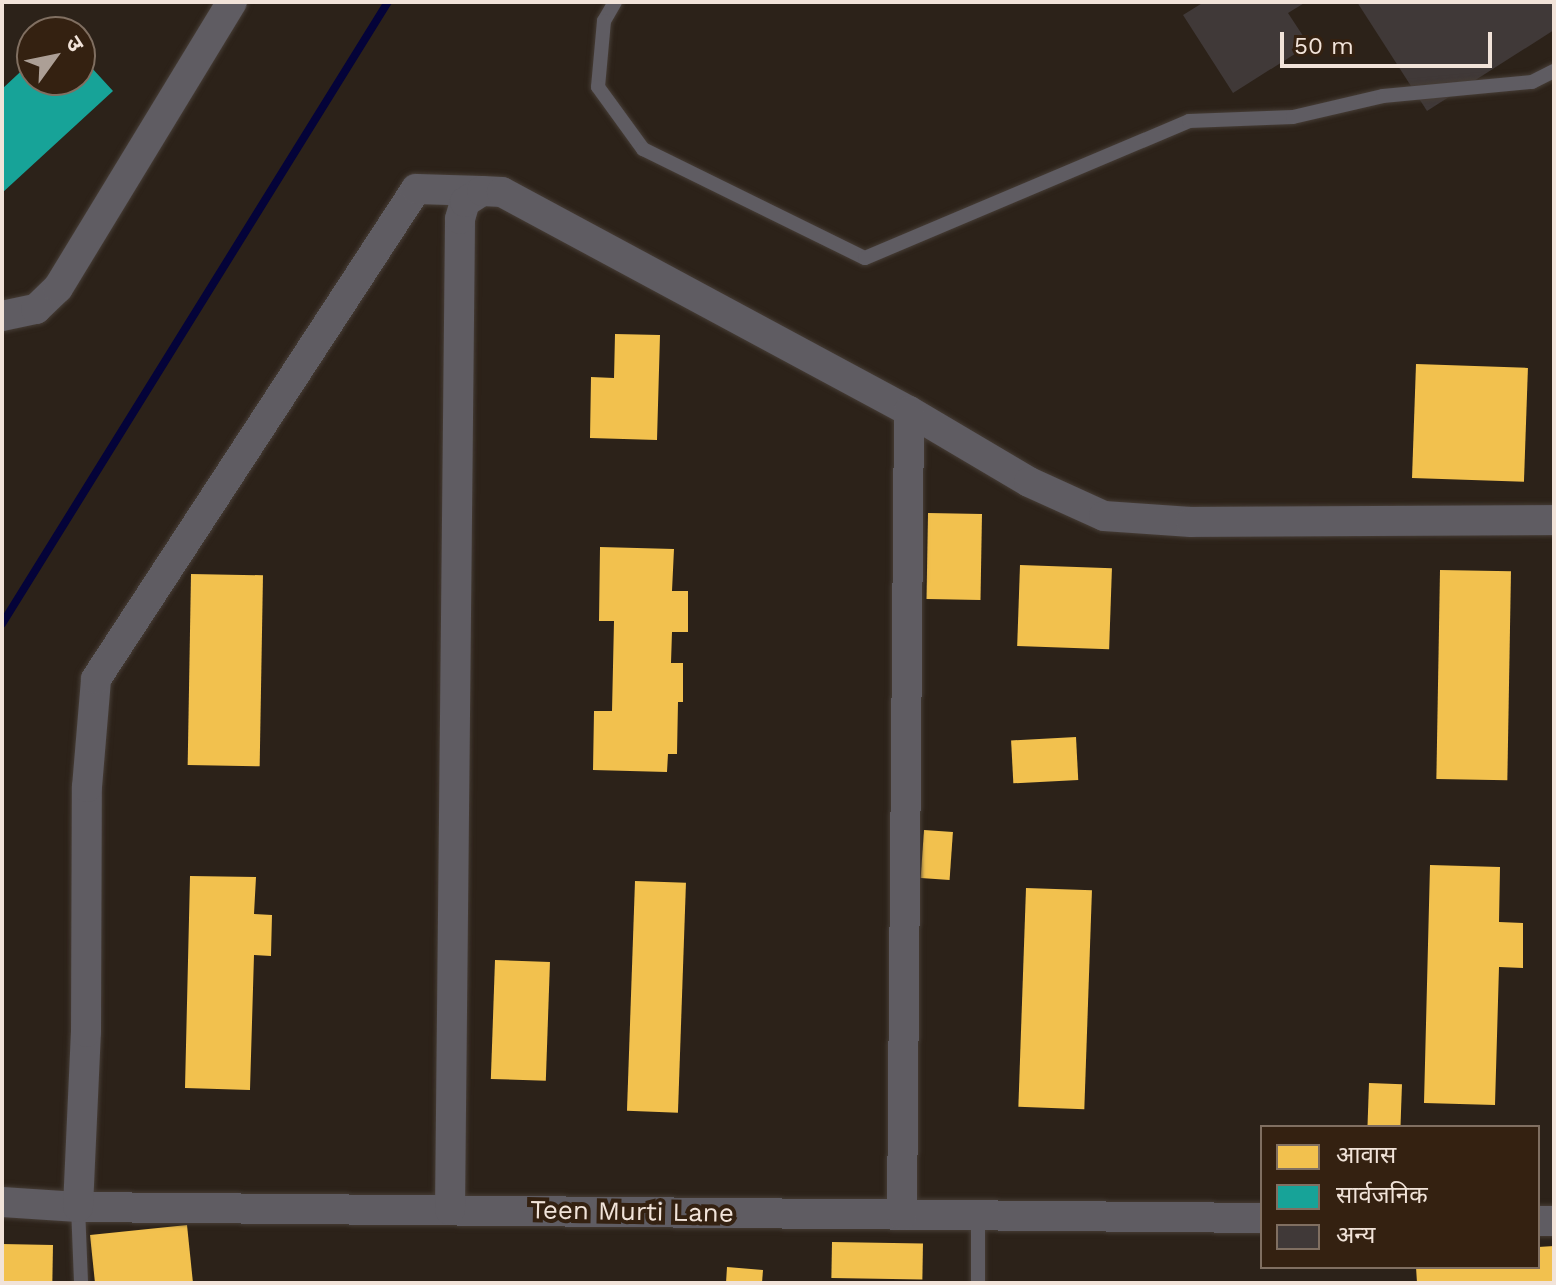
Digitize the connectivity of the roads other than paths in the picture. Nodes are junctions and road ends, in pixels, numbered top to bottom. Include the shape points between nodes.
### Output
1 (232, 2) edge
2 (615, 2) edge
3 (1554, 71) edge
4 (482, 191) junction
5 (2, 316) edge
6 (909, 411) junction
7 (1554, 520) edge
8 (2, 1202) edge
9 (78, 1207) junction
10 (450, 1210) junction
11 (902, 1215) junction
12 (978, 1215) junction
13 (1260, 1218) edge
14 (81, 1283) edge
15 (978, 1283) edge

1 - 5 street via 58,288 36,309
2 - 3 lane via 604,21 598,87 643,149 865,258 1189,121 1293,117 1383,96 1532,82
4 - 6 street via 502,192
4 - 9 street via 416,189 96,679 87,787 86,1032
4 - 10 street via 465,202 460,219
6 - 7 street via 1029,482 1104,516 1191,522
6 - 11 street
8 - 9 street, Teen Murti Lane
9 - 10 street, Teen Murti Lane
9 - 14 lane
10 - 11 street, Teen Murti Lane
11 - 12 street, Teen Murti Lane
12 - 13 street, Teen Murti Lane
12 - 15 lane

